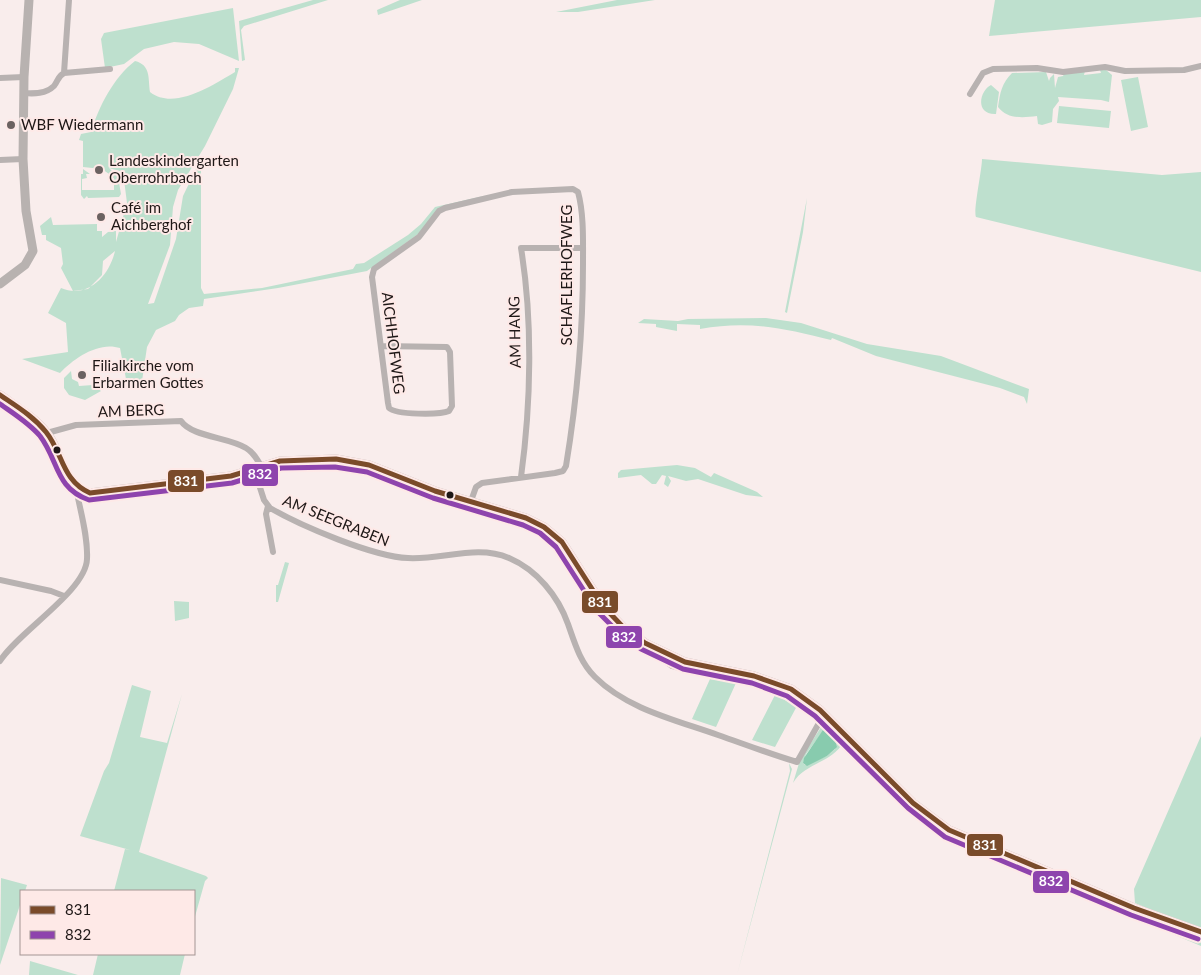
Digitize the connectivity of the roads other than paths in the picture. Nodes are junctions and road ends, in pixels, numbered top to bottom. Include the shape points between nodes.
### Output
1 (28, 0) edge
2 (70, 0) edge
3 (1201, 66) edge
4 (110, 69) dead end
5 (64, 73) junction
6 (24, 77) junction
7 (0, 78) edge
8 (23, 93) junction
9 (970, 94) dead end
10 (23, 159) junction
11 (0, 160) edge
12 (583, 248) junction
13 (372, 272) joint
14 (0, 284) edge
15 (381, 346) junction
16 (0, 395) edge
17 (47, 433) junction
18 (258, 467) junction
19 (520, 477) junction
20 (78, 489) junction
21 (471, 501) junction
22 (268, 506) junction
23 (273, 552) dead end
24 (0, 580) edge
25 (64, 596) junction
26 (0, 661) edge
27 (826, 716) junction
28 (1201, 932) edge

1 - 6 main road
2 - 5 street
3 - 9 street via 1184,70 1125,71 1105,67 1063,72 1037,68 993,69 983,73
4 - 5 street
5 - 8 street via 48,90 38,94
6 - 7 street
6 - 8 main road
8 - 10 main road
10 - 11 street
10 - 14 main road via 26,211 33,251 25,265
12 - 13 street, SCHAFLERHOFWEG via 577,190 518,191 441,209 422,234
12 - 19 street, SCHAFLERHOFWEG via 582,336 566,463 563,471
12 - 19 street, AM HANG via 521,248 527,290 528,419
13 - 15 street, AICHHOFWEG
15 - 15 street, AICHHOFWEG via 391,410 441,414 449,411 452,406 450,352 447,347
16 - 17 main road
17 - 18 street, AM BERG via 76,425 181,421 188,428 247,449
17 - 20 main road
18 - 20 main road via 231,476 97,494
18 - 21 main road via 295,460 349,460
18 - 22 street, AM SEEGRABEN
19 - 21 street via 480,484 475,488
20 - 25 street via 87,559 80,578
21 - 27 main road via 526,518 554,534 569,550 608,612 634,636 685,662 783,685 806,698
22 - 23 street via 266,514
22 - 27 street, AM SEEGRABEN via 301,523 389,557 495,553 521,564 542,581 563,611 585,665 601,682 631,703 796,762
24 - 25 street
25 - 26 street
27 - 28 main road via 912,803 949,830 1134,908

